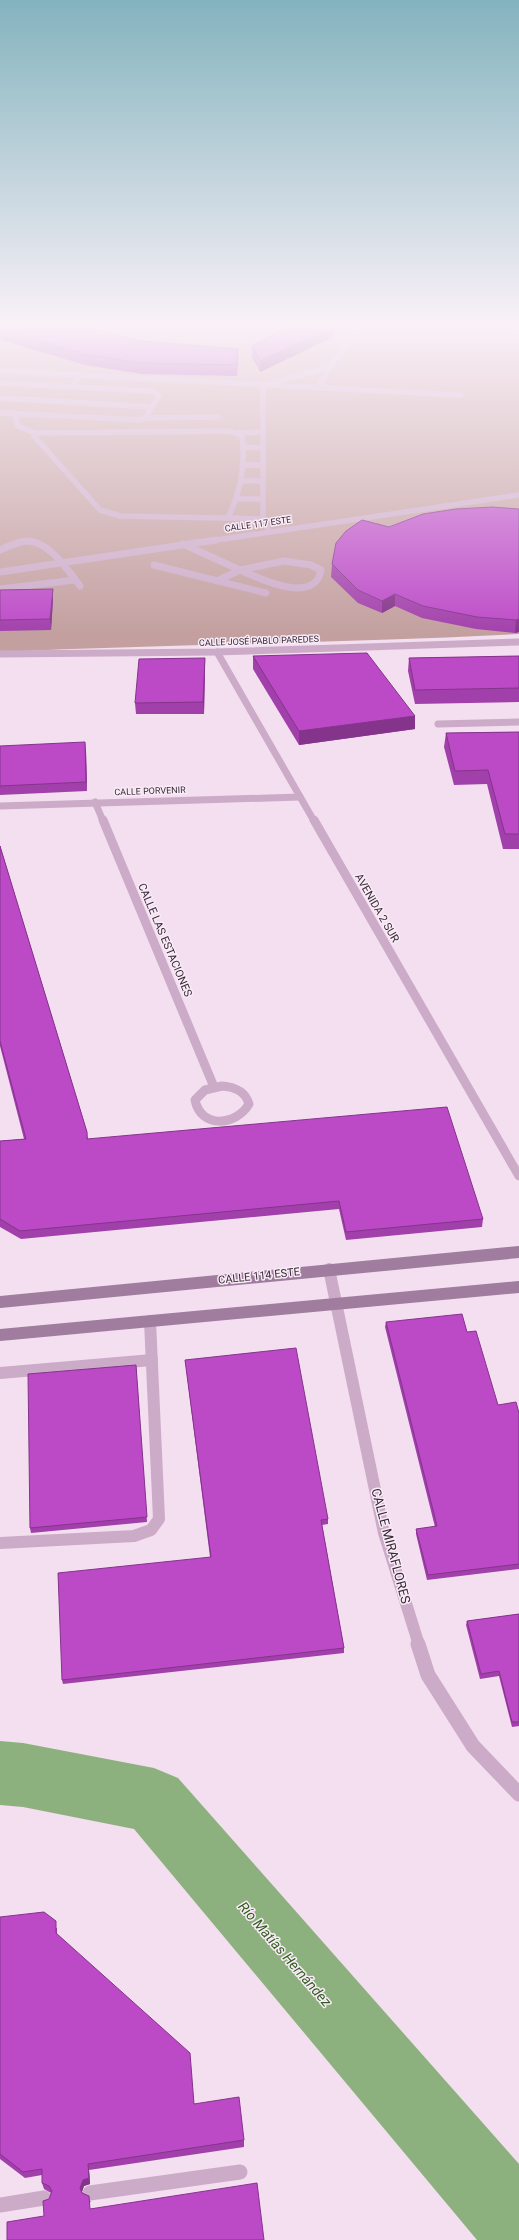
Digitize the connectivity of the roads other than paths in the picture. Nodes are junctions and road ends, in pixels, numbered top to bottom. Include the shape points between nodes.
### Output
1 (22, 428) edge
2 (263, 428) edge
3 (263, 432) junction
4 (35, 433) junction
5 (237, 433) junction
6 (244, 447) junction
7 (263, 448) junction
8 (242, 465) junction
9 (263, 465) junction
10 (241, 481) junction
11 (263, 481) junction
12 (519, 495) edge
13 (238, 499) junction
14 (263, 499) junction
15 (228, 518) junction
16 (263, 519) junction
17 (268, 531) junction
18 (184, 544) junction
19 (0, 550) edge
20 (61, 562) junction
21 (154, 565) dead end
22 (240, 570) junction
23 (0, 572) edge
24 (217, 581) junction
25 (0, 589) edge
26 (266, 593) dead end
27 (519, 642) edge
28 (217, 652) junction
29 (0, 654) edge
30 (519, 722) edge
31 (438, 724) dead end
32 (300, 797) junction
33 (95, 802) junction
34 (0, 806) edge
35 (214, 1087) junction
36 (519, 1176) edge
37 (519, 1252) edge
38 (329, 1269) junction
39 (519, 1287) edge
40 (0, 1302) edge
41 (336, 1304) junction
42 (150, 1321) junction
43 (0, 1335) edge
44 (152, 1360) junction
45 (0, 1373) edge
46 (0, 1543) edge
47 (519, 1794) edge
48 (240, 2172) dead end
49 (90, 2193) dead end
50 (44, 2198) dead end
51 (0, 2205) edge

1 - 4 street
2 - 3 street
3 - 5 street
3 - 7 street
4 - 5 street
4 - 15 street via 34,436 100,510 120,516
5 - 6 street via 242,436
6 - 7 street
6 - 8 street
7 - 9 street
8 - 9 street
8 - 10 street
9 - 11 street
10 - 11 street
10 - 13 street
11 - 14 street
12 - 17 street, CALLE 117 ESTE
13 - 14 street
13 - 15 street
14 - 16 street
15 - 16 street
16 - 17 street
17 - 18 street, CALLE 117 ESTE
18 - 20 street, CALLE 117 ESTE
18 - 22 street
19 - 20 street via 25,541 32,542
20 - 23 street, CALLE 117 ESTE
20 - 25 street via 78,583
21 - 24 street
22 - 22 street via 276,585 293,588 309,585 318,581 321,576 321,570 317,566 291,561
22 - 24 street via 226,574
24 - 26 street
27 - 28 street, CALLE JOSÉ PABLO PAREDES
28 - 29 street, CALLE JOSÉ PABLO PAREDES
28 - 32 street, AVENIDA 2 SUR
30 - 31 street
32 - 33 street, CALLE PORVENIR
32 - 36 street, AVENIDA 2 SUR
33 - 34 street, CALLE PORVENIR
33 - 35 street, CALLE LAS ESTACIONES
35 - 35 street via 199,1094 195,1100 197,1112 203,1117 228,1121 247,1110 248,1099 238,1089
37 - 38 street, CALLE 114 ESTE
38 - 40 street, CALLE 114 ESTE
38 - 41 street, CALLE MIRAFLORES
39 - 41 street
41 - 42 street
41 - 47 street, CALLE MIRAFLORES via 384,1533 428,1675 473,1746
42 - 43 street
42 - 44 street
44 - 45 street
44 - 46 street via 159,1519 151,1530 134,1536
48 - 49 street
50 - 51 street

